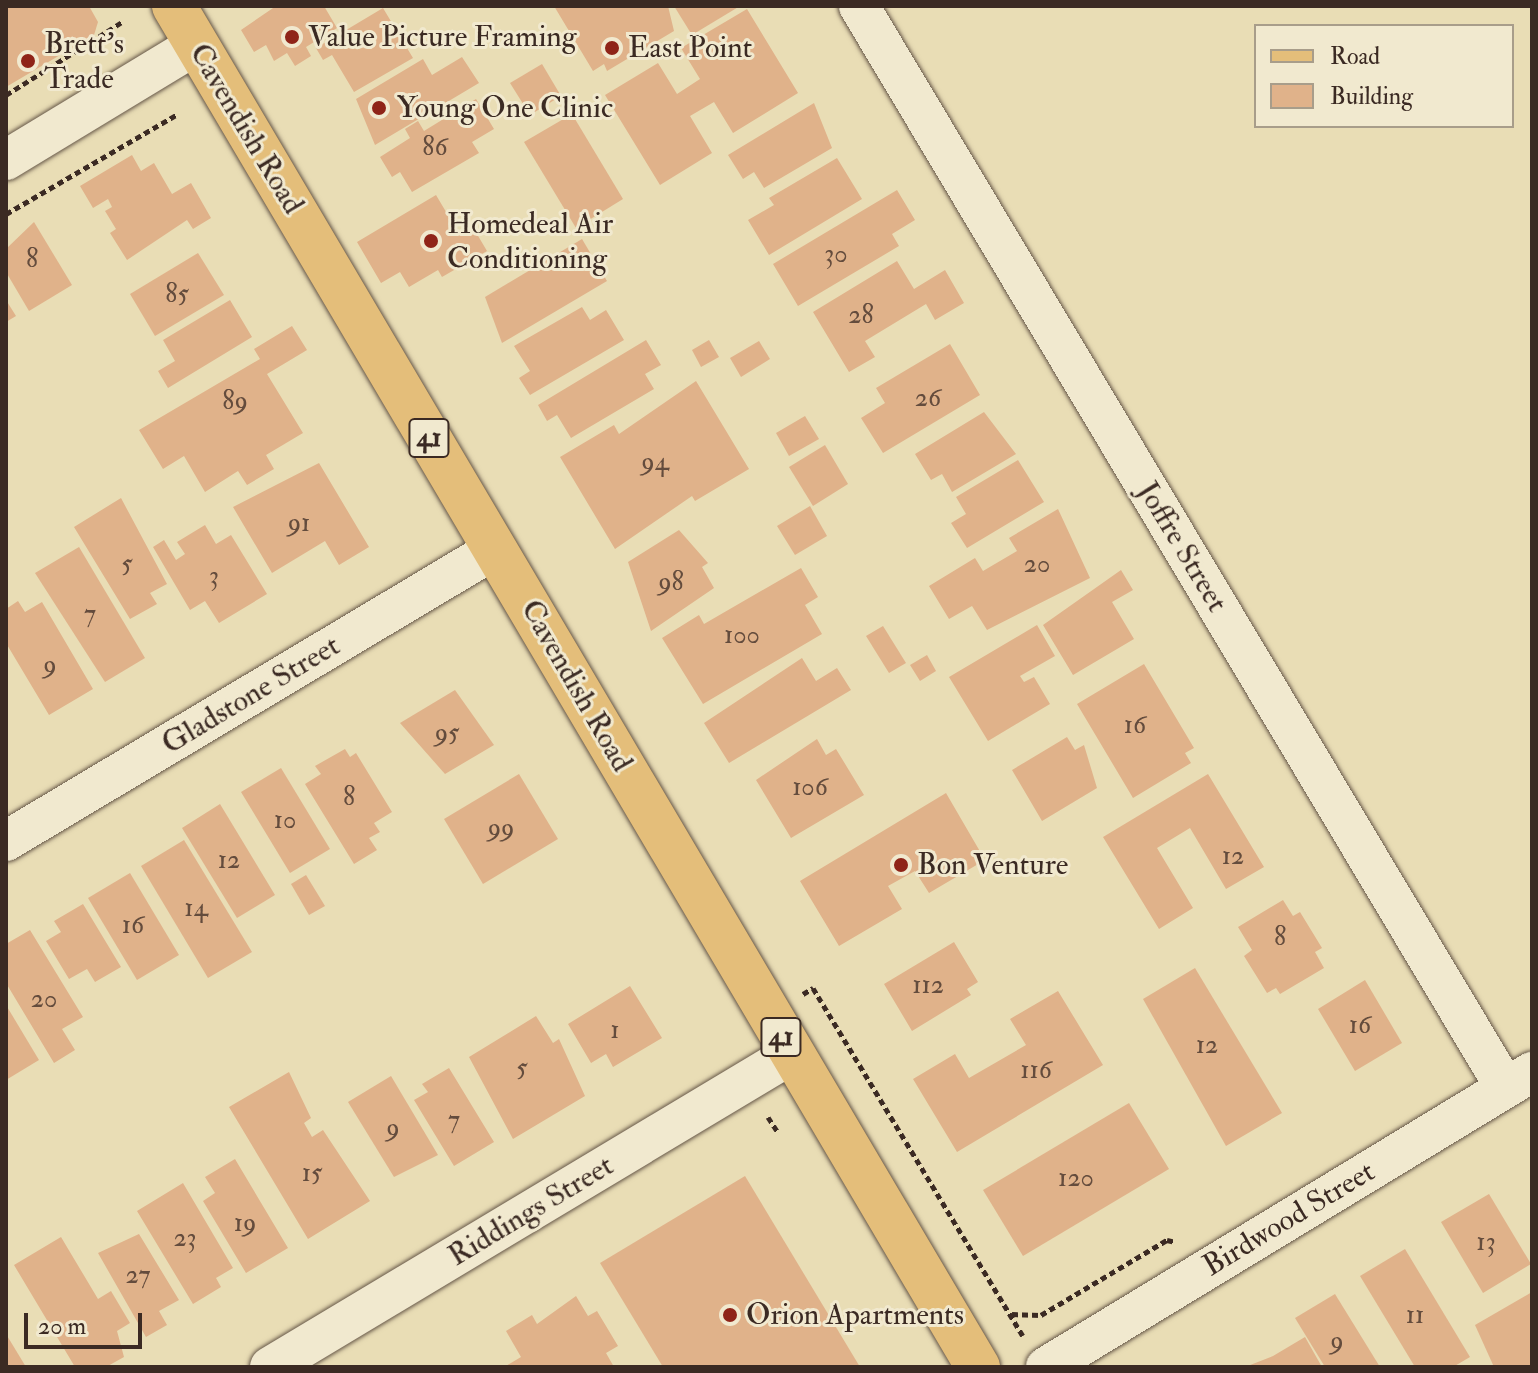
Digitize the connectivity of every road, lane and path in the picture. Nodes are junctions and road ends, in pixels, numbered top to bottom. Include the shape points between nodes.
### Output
1 (174, 6) edge
2 (859, 6) edge
3 (122, 22) dead end
4 (196, 45) junction
5 (6, 95) edge
6 (178, 114) dead end
7 (6, 160) edge
8 (6, 214) edge
9 (495, 549) junction
10 (6, 841) edge
11 (813, 988) dead end
12 (792, 1054) junction
13 (868, 1077) junction
14 (1519, 1080) edge
15 (856, 1084) dead end
16 (768, 1117) dead end
17 (777, 1131) dead end
18 (1192, 1246) dead end
19 (1011, 1314) junction
20 (1035, 1352) edge
21 (270, 1367) edge
22 (978, 1367) edge

1 - 4 main road, Cavendish Road / 41
2 - 14 street, Joffre Street
3 - 5 path
4 - 7 street
4 - 9 main road, Cavendish Road / 41
6 - 8 path
9 - 10 street, Gladstone Street
9 - 12 main road, Cavendish Road / 41
11 - 13 path
12 - 21 street, Riddings Street
12 - 22 main road, Cavendish Road / 41
13 - 15 path
13 - 19 path
14 - 20 street, Birdwood Street
16 - 17 path
18 - 19 path via 1167,1240 1041,1315
19 - 20 path

